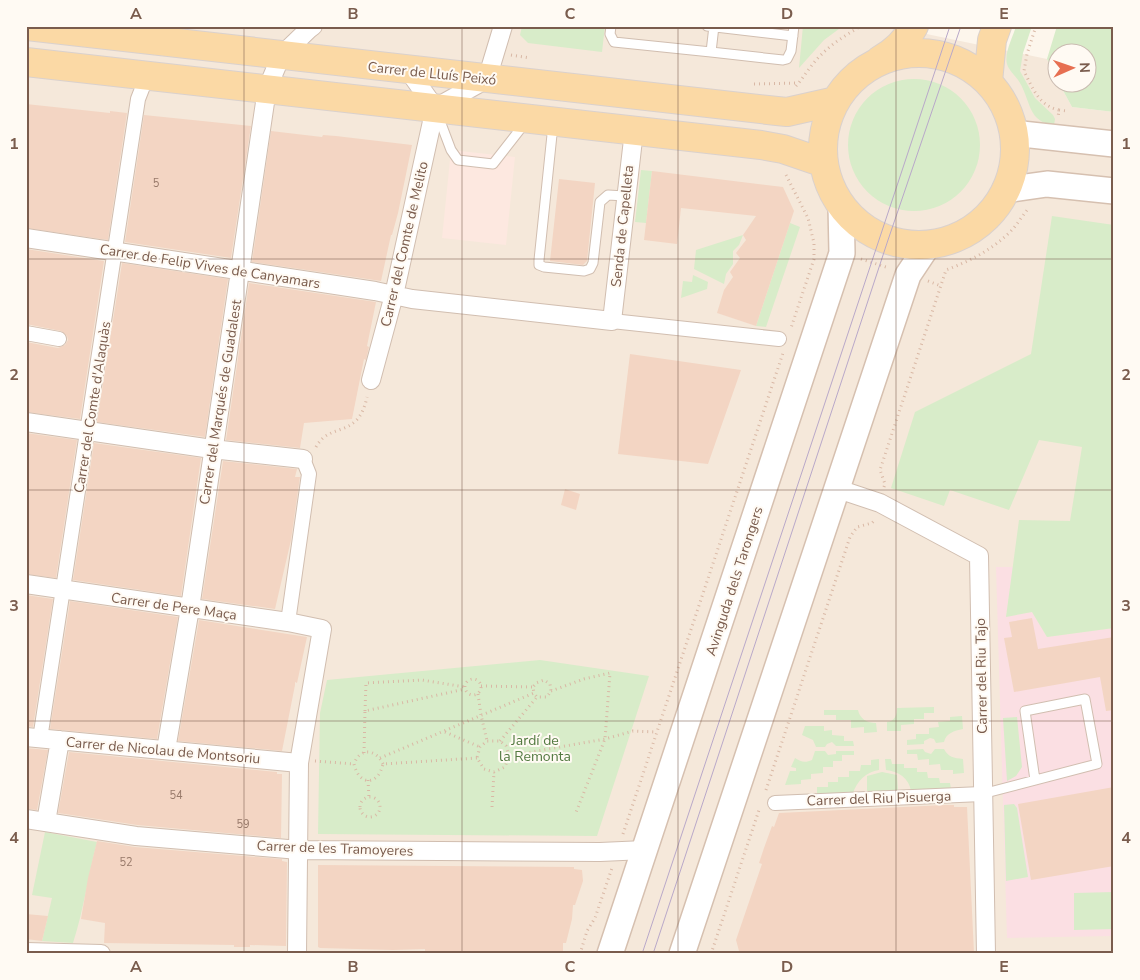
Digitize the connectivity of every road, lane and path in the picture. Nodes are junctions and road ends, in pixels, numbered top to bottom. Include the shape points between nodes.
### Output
1 (27, 26) edge
2 (313, 26) edge
3 (611, 26) edge
4 (712, 26) edge
5 (862, 26) edge
6 (914, 26) edge
7 (996, 26) edge
8 (502, 30) edge
9 (116, 31) edge
10 (793, 31) edge
11 (711, 52) junction
12 (281, 56) junction
13 (26, 62) edge
14 (871, 66) junction
15 (408, 70) junction
16 (147, 76) junction
17 (487, 79) junction
18 (988, 82) junction
19 (267, 89) junction
20 (793, 89) dead end
21 (836, 101) junction
22 (435, 108) junction
23 (1059, 110) dead end
24 (1067, 111) dead end
25 (540, 120) junction
26 (634, 131) junction
27 (1013, 133) junction
28 (1114, 144) edge
29 (824, 163) junction
30 (782, 172) dead end
31 (1006, 190) junction
32 (1114, 191) edge
33 (625, 196) junction
34 (841, 205) junction
35 (26, 238) edge
36 (928, 245) junction
37 (116, 251) junction
38 (842, 253) junction
39 (240, 272) junction
40 (908, 275) junction
41 (394, 295) junction
42 (612, 321) junction
43 (26, 333) edge
44 (59, 339) dead end
45 (779, 339) dead end
46 (371, 380) joint
47 (26, 422) edge
48 (88, 430) junction
49 (212, 449) junction
50 (750, 449) dead end
51 (306, 466) junction
52 (838, 489) junction
53 (883, 492) dead end
54 (876, 520) dead end
55 (26, 584) edge
56 (64, 590) junction
57 (190, 608) junction
58 (288, 622) junction
59 (481, 686) junction
60 (533, 687) junction
61 (465, 688) junction
62 (551, 690) junction
63 (534, 693) junction
64 (478, 694) junction
65 (537, 697) junction
66 (365, 711) junction
67 (481, 716) junction
68 (445, 732) junction
69 (656, 732) junction
70 (33, 738) edge
71 (605, 739) junction
72 (60, 740) junction
73 (487, 741) junction
74 (500, 741) junction
75 (480, 747) junction
76 (166, 750) junction
77 (364, 753) junction
78 (509, 756) junction
79 (380, 758) junction
80 (477, 758) junction
81 (299, 763) junction
82 (354, 764) junction
83 (383, 764) junction
84 (494, 772) junction
85 (368, 780) junction
86 (1035, 780) junction
87 (982, 794) junction
88 (369, 798) junction
89 (767, 800) junction
90 (492, 807) dead end
91 (575, 815) dead end
92 (26, 819) edge
93 (46, 822) junction
94 (621, 840) dead end
95 (299, 850) junction
96 (645, 850) junction
97 (612, 867) dead end
98 (32, 953) edge
99 (101, 954) edge
100 (297, 954) edge
101 (580, 954) edge
102 (610, 954) edge
103 (682, 954) edge
104 (711, 954) edge
105 (986, 954) edge

1 - 9 main road, Carrer de Lluís Peixó
2 - 12 street
3 - 11 lane via 614,42
4 - 10 lane
4 - 11 lane
5 - 20 path via 824,52
6 - 14 main road via 890,54
7 - 18 main road
8 - 17 street
9 - 12 main road, Carrer de Lluís Peixó
10 - 11 lane via 790,56 783,60
12 - 15 main road, Carrer de Lluís Peixó
12 - 19 street, Carrer del Marqués de Guadalest
13 - 16 main road
14 - 18 main road via 901,55 941,55 970,68
14 - 21 main road via 857,75
15 - 17 main road, Carrer de Lluís Peixó
15 - 22 street
16 - 19 main road
16 - 37 street, Carrer del Comte d'Alaquàs via 138,99
17 - 21 main road, Carrer de Lluís Peixó via 787,112
17 - 22 street
18 - 27 main road via 1004,105
19 - 22 main road
19 - 39 street, Carrer del Marqués de Guadalest
21 - 29 main road via 825,131
22 - 25 main road
22 - 25 lane via 458,160 493,164
22 - 41 street, Carrer del Comte de Melito
23 - 24 path
25 - 26 main road
25 - 33 lane via 540,265 590,269 600,202 608,195
26 - 29 main road via 773,147
26 - 33 street, Senda de Capelleta
27 - 28 main road
27 - 31 main road via 1014,162
29 - 34 main road via 833,192
30 - 38 path via 788,176 808,218 814,243
31 - 32 main road via 1047,184
31 - 36 main road via 996,207 974,227 948,240
33 - 42 street, Senda de Capelleta
34 - 36 main road via 859,224 881,237
34 - 38 main road, Avinguda dels Tarongers
35 - 37 street, Carrer de Felip Vives de Canyamars
36 - 40 main road
37 - 39 street, Carrer de Felip Vives de Canyamars
37 - 48 street, Carrer del Comte d'Alaquàs
38 - 40 path
38 - 96 main road, Avinguda dels Tarongers
39 - 41 street, Carrer de Felip Vives de Canyamars
39 - 49 street, Carrer del Marqués de Guadalest
40 - 52 main road
40 - 53 path via 941,286 880,470 885,484
41 - 42 street, Carrer de Felip Vives de Canyamars
41 - 46 street, Carrer del Comte de Melito
42 - 45 street
43 - 44 street
46 - 51 path via 360,418 320,440
47 - 48 street
48 - 49 street
48 - 56 street, Carrer del Comte d'Alaquàs
49 - 51 street
49 - 57 street, Carrer del Marqués de Guadalest
50 - 69 path
51 - 58 street
52 - 87 street, Carrer del Riu Tajo via 880,503 979,556
52 - 103 main road
54 - 89 path via 856,527 850,537
55 - 56 street, Carrer de Pere Maça
56 - 57 street, Carrer de Pere Maça
56 - 70 street, Carrer del Comte d'Alaquàs
57 - 58 street, Carrer de Pere Maça
57 - 76 street, Carrer del Marqués de Guadalest
58 - 81 street, Carrer de Pere Maça via 322,629
59 - 60 path
59 - 61 path via 474,679 467,682
59 - 64 path
60 - 62 path via 544,680 550,684
60 - 63 path
61 - 64 path via 470,695
61 - 66 path
61 - 66 path via 422,680 366,683
62 - 65 path via 547,697
62 - 71 path via 610,673
63 - 65 path
63 - 67 path
64 - 67 path
65 - 74 path
66 - 77 path
67 - 68 path
67 - 73 path
68 - 75 path
68 - 79 path
69 - 71 path via 632,730
69 - 94 path
70 - 72 street, Carrer de Nicolau de Montsoriu
71 - 78 path
71 - 91 path
72 - 76 street, Carrer de Nicolau de Montsoriu
72 - 93 street
73 - 74 path
73 - 75 path
74 - 78 path via 506,746
75 - 80 path
76 - 81 street, Carrer de Nicolau de Montsoriu
77 - 79 path via 375,753
77 - 82 path
78 - 84 path via 506,766
79 - 83 path
80 - 83 path
80 - 84 path via 484,769
81 - 82 path via 320,760
81 - 95 street
82 - 85 path via 356,774
83 - 85 path via 381,774
84 - 90 path
85 - 88 path
86 - 86 lane via 1097,764 1085,699 1025,711
86 - 87 lane
87 - 89 street, Carrer del Riu Pisuerga
87 - 105 street, Carrer del Riu Tajo
88 - 88 path via 375,799 380,807 373,817 366,816 361,809 363,800
89 - 104 path
92 - 93 street, Carrer de les Tramoyeres
93 - 95 street, Carrer de les Tramoyeres via 136,836
95 - 96 street, Carrer de les Tramoyeres
95 - 100 street
96 - 102 main road, Avinguda dels Tarongers
97 - 101 path
98 - 99 street

